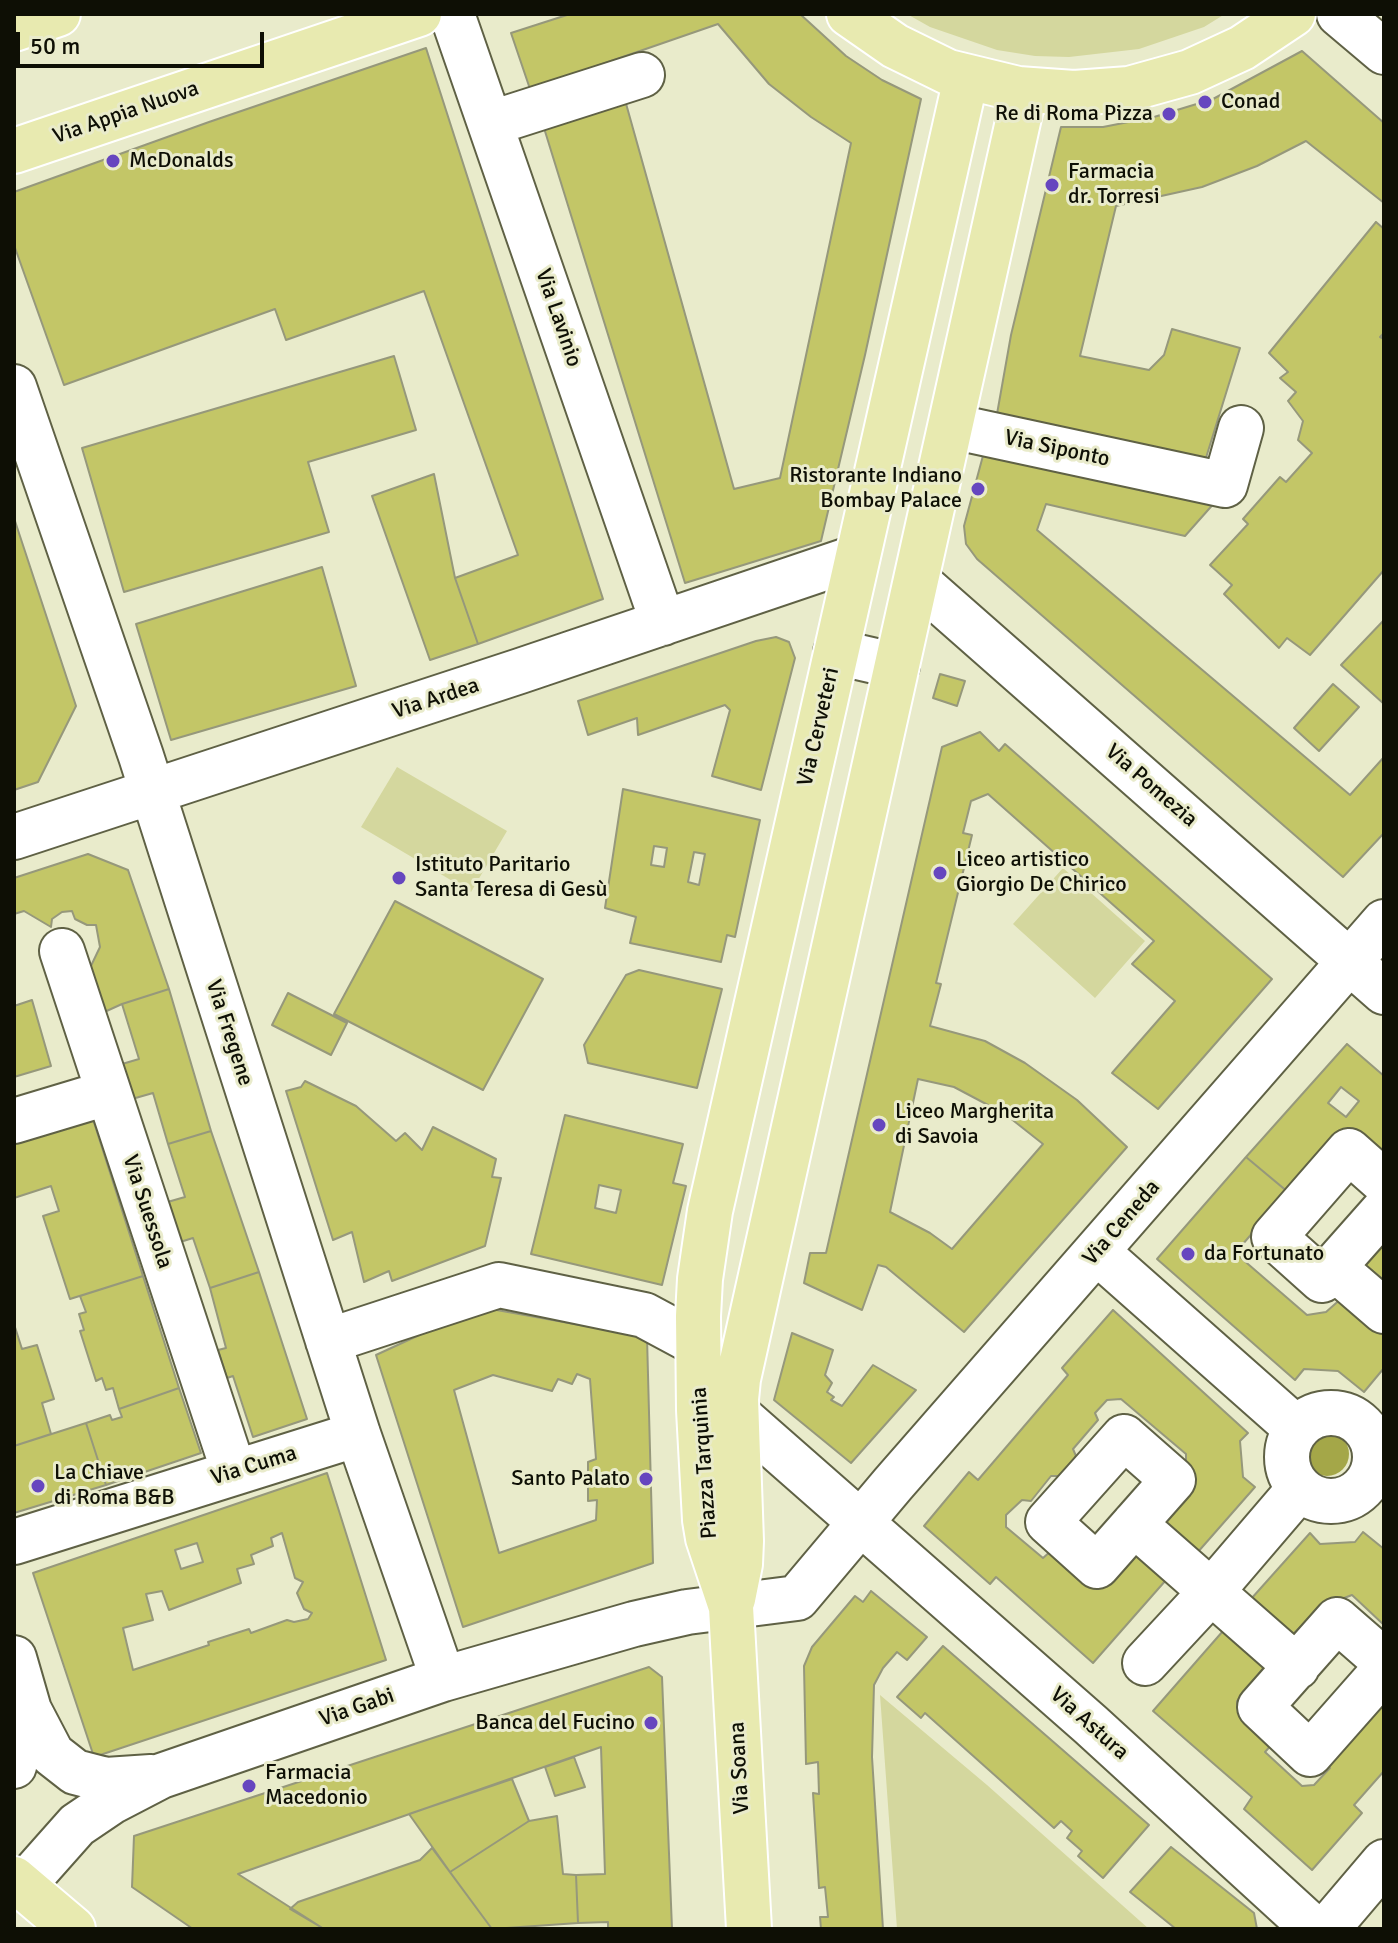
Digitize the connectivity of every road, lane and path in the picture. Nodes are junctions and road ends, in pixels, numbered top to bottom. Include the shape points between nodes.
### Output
1 (58, 14) edge
2 (419, 14) edge
3 (452, 14) edge
4 (849, 14) edge
5 (1293, 14) edge
6 (1339, 14) edge
7 (14, 29) edge
8 (1384, 52) edge
9 (642, 75) dead end
10 (966, 78) junction
11 (1025, 90) junction
12 (492, 123) junction
13 (14, 151) edge
14 (14, 387) edge
15 (951, 426) junction
16 (1241, 428) dead end
17 (857, 557) junction
18 (917, 581) junction
19 (663, 623) junction
20 (836, 652) junction
21 (897, 666) junction
22 (152, 792) junction
23 (14, 837) edge
24 (1384, 922) edge
25 (62, 951) dead end
26 (1350, 962) junction
27 (1384, 992) edge
28 (107, 1093) junction
29 (14, 1121) edge
30 (1384, 1182) edge
31 (1384, 1210) edge
32 (1097, 1252) junction
33 (1333, 1267) junction
34 (1384, 1311) edge
35 (754, 1315) junction
36 (698, 1330) junction
37 (328, 1341) junction
38 (1373, 1413) edge
39 (737, 1414) junction
40 (1297, 1429) junction
41 (358, 1434) junction
42 (234, 1472) junction
43 (1300, 1488) junction
44 (1374, 1496) edge
45 (860, 1523) junction
46 (1134, 1524) dead end
47 (14, 1542) edge
48 (1211, 1592) junction
49 (731, 1607) junction
50 (14, 1658) edge
51 (1384, 1661) edge
52 (1145, 1663) dead end
53 (1297, 1667) junction
54 (1384, 1670) edge
55 (443, 1679) junction
56 (29, 1710) junction
57 (14, 1766) edge
58 (161, 1776) junction
59 (1384, 1862) edge
60 (18, 1883) edge
61 (73, 1929) edge
62 (749, 1929) edge
63 (1314, 1929) edge
64 (1327, 1929) edge

1 - 7 main road
2 - 13 main road, Via Appia Nuova
3 - 12 street, Via Lavinio
4 - 10 main road via 911,55
5 - 11 main road via 1242,48 1158,82 1094,92
6 - 8 street
9 - 12 street
10 - 11 main road
10 - 17 main road, Via Cerveteri
11 - 15 main road
12 - 19 street, Via Lavinio
14 - 22 street, Via Fregene
15 - 16 street, Via Siponto via 1225,485
15 - 18 main road
17 - 19 street, Via Ardea
17 - 20 main road, Via Cerveteri
18 - 21 main road
18 - 26 street, Via Pomezia
19 - 22 street, Via Ardea
20 - 21 street
20 - 36 main road, Via Cerveteri via 710,1211
21 - 35 main road
22 - 23 street, Via Ardea
22 - 37 street, Via Fregene
24 - 26 street, Via Ceneda
25 - 28 street, Via Suessola
26 - 27 street, Via Pomezia
26 - 32 street, Via Ceneda
28 - 29 street
28 - 42 street, Via Suessola
30 - 33 street via 1349,1151 1274,1237 1322,1280
31 - 33 street
32 - 40 street
32 - 45 street, Via Ceneda
33 - 34 street
35 - 36 street via 738,1326
35 - 39 main road via 738,1379
36 - 37 street via 499,1285
36 - 49 main road, Piazza Tarquinia via 705,1520
37 - 41 street, Via Fregene
38 - 40 street via 1321,1414
38 - 44 street
39 - 45 street, Piazza Tarquinia
39 - 49 main road, Piazza Tarquinia via 741,1541
40 - 43 street via 1287,1453 1292,1478
41 - 42 street, Via Cuma
41 - 55 street, Via Fregene
42 - 47 street, Via Cuma
43 - 44 street via 1325,1501
43 - 48 street
45 - 49 street via 797,1598
45 - 63 street, Via Astura
46 - 48 street
48 - 52 street
48 - 53 street
49 - 55 street, Via Gabi via 634,1624
49 - 62 main road, Via Soana
50 - 56 street
51 - 53 street via 1337,1620
53 - 54 street via 1260,1707 1310,1754
55 - 58 street, Via Gabi
56 - 57 street
56 - 58 street via 52,1754 75,1772 106,1780
58 - 60 street, Via Gabi via 77,1825
59 - 64 street
60 - 61 main road

